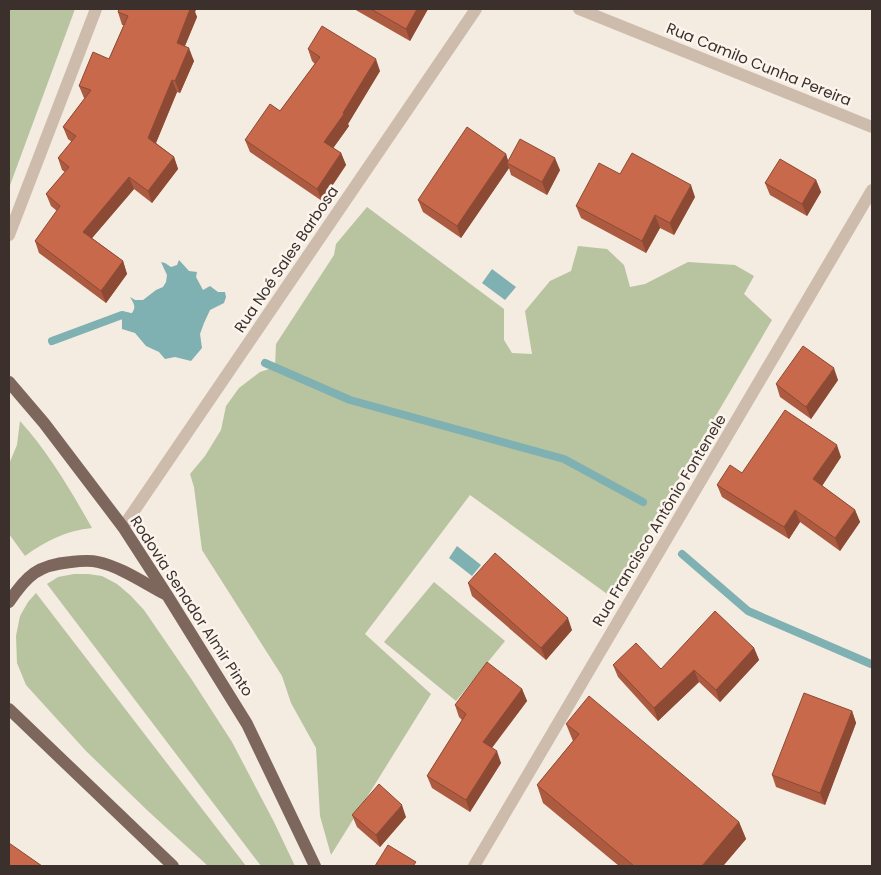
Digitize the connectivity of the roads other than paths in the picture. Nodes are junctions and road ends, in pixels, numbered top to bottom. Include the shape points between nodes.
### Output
1 (96, 9) edge
2 (476, 9) edge
3 (579, 9) edge
4 (872, 127) edge
5 (872, 190) edge
6 (9, 235) edge
7 (9, 382) edge
8 (123, 527) junction
9 (167, 595) junction
10 (9, 602) edge
11 (9, 708) edge
12 (173, 866) edge
13 (315, 866) edge
14 (474, 866) edge

1 - 6 street
2 - 8 street, Rua Noé Sales Barbosa
3 - 4 street, Rua Camilo Cunha Pereira
5 - 14 street, Rua Francisco Antônio Fontenele
7 - 8 main road, Rodovia Senador Almir Pinto
8 - 9 main road, Rodovia Senador Almir Pinto
9 - 10 main road via 97,561 77,561 54,563 39,569 17,589
9 - 13 main road, Rodovia Senador Almir Pinto via 247,724
11 - 12 main road

